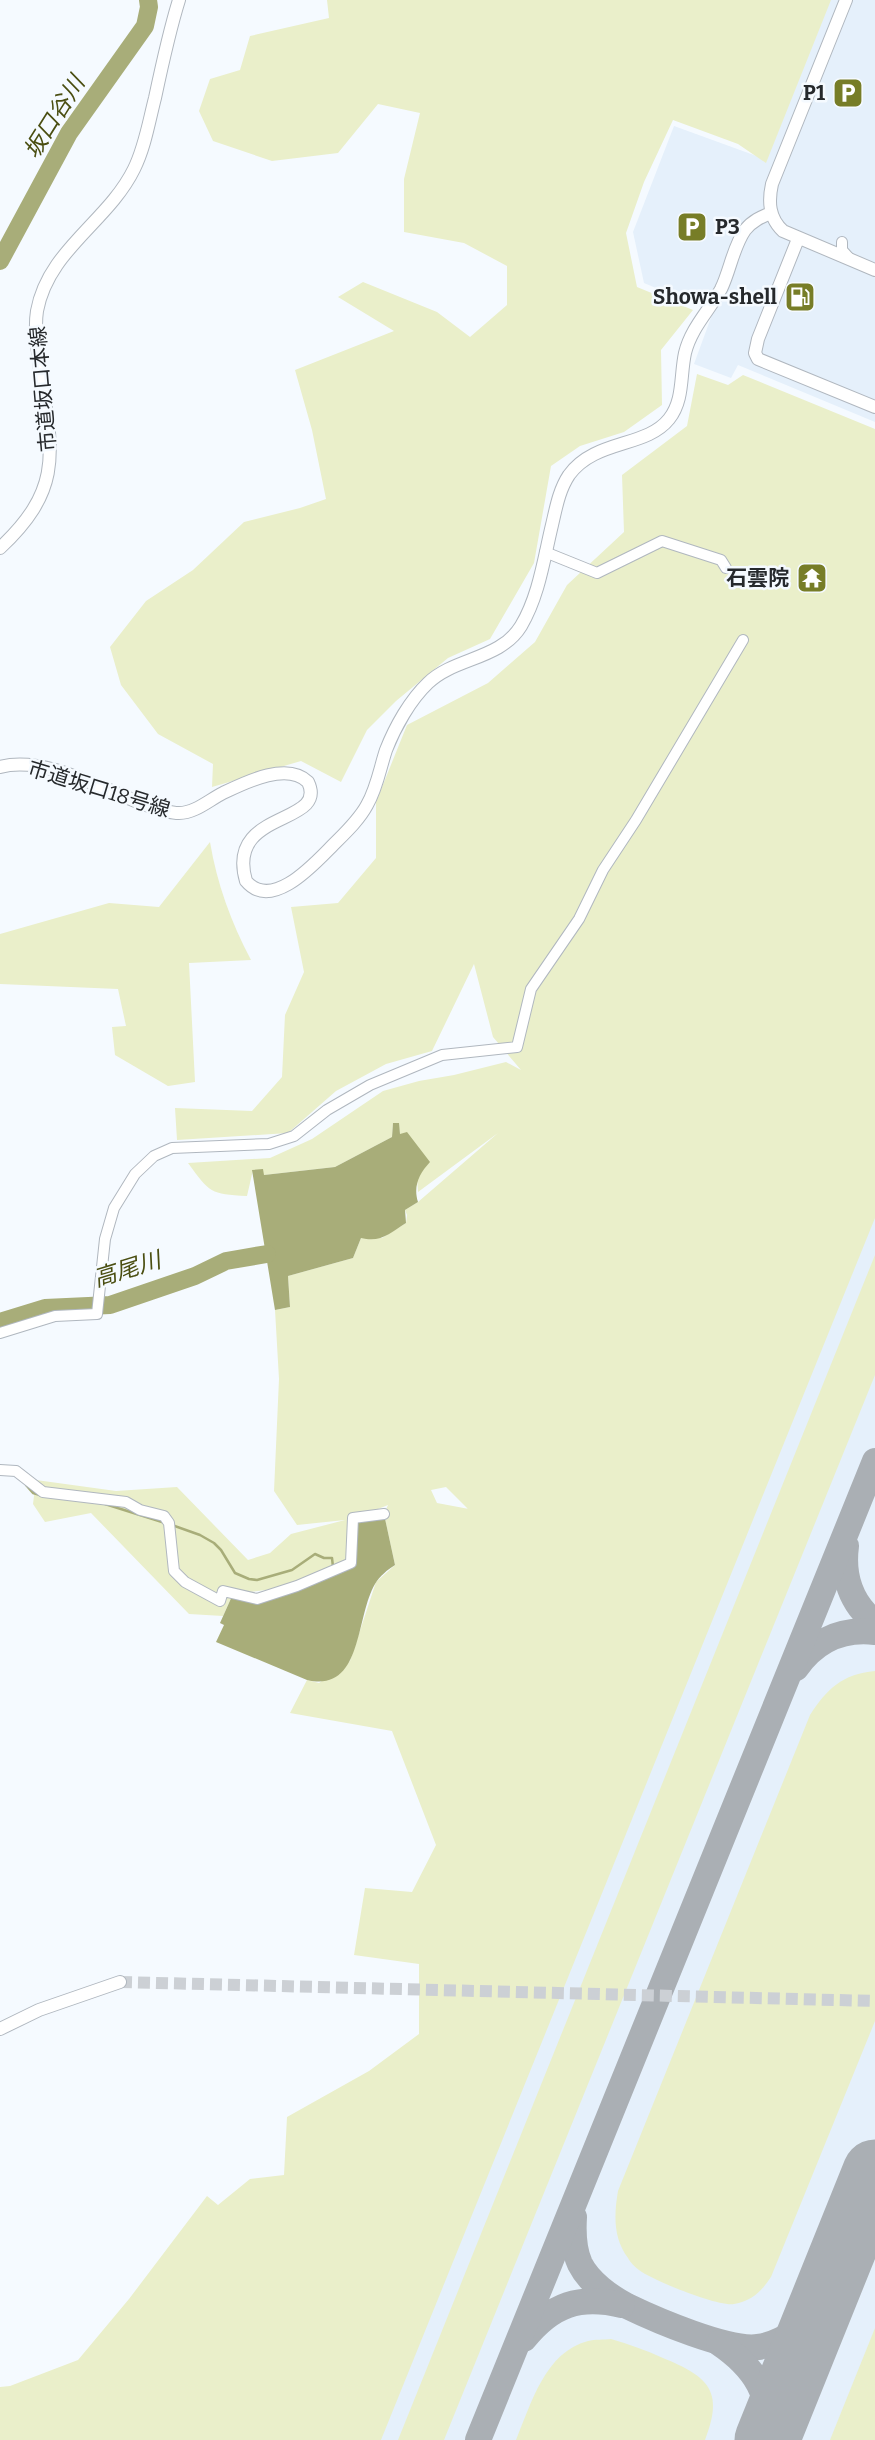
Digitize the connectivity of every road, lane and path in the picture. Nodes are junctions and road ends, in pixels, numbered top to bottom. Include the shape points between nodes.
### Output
1 (179, 0) edge
2 (846, 0) edge
3 (771, 213) junction
4 (798, 239) junction
5 (842, 242) dead end
6 (857, 263) junction
7 (875, 272) edge
8 (875, 407) edge
9 (0, 548) edge
10 (545, 552) junction
11 (726, 568) dead end
12 (743, 640) dead end
13 (0, 767) edge
14 (0, 1333) edge
15 (0, 1470) edge
16 (384, 1514) dead end
17 (120, 1982) tunnel mouth
18 (0, 2029) edge

1 - 9 street, 市道坂口本線 via 134,169 113,200 58,260 43,286 36,314 51,445 47,482 36,508
2 - 3 street via 772,184
3 - 4 street via 778,226
3 - 10 street, 市道坂口18号線 via 745,230 721,288 690,336 681,391 669,419 659,428 602,450 578,465 562,488
4 - 6 street
4 - 8 street via 755,353 758,359
5 - 6 street via 844,254
6 - 7 street
10 - 11 street via 597,573 662,541 721,560
10 - 13 street, 市道坂口18号線 via 519,629 494,650 447,669 427,684 397,727 360,817 307,871 279,889 251,886 244,873 245,850 262,827 309,802 310,787 303,777 288,773 256,780 180,813 34,765
12 - 14 street via 603,870 579,919 531,989 517,1047 442,1055 370,1085 294,1136 269,1144 172,1148 154,1156 135,1174 114,1208 105,1239 97,1314 55,1316
15 - 16 street via 16,1471 43,1492 126,1502 164,1516 169,1523 174,1571 220,1601 223,1591 257,1599 351,1563 353,1518
17 - 18 street

